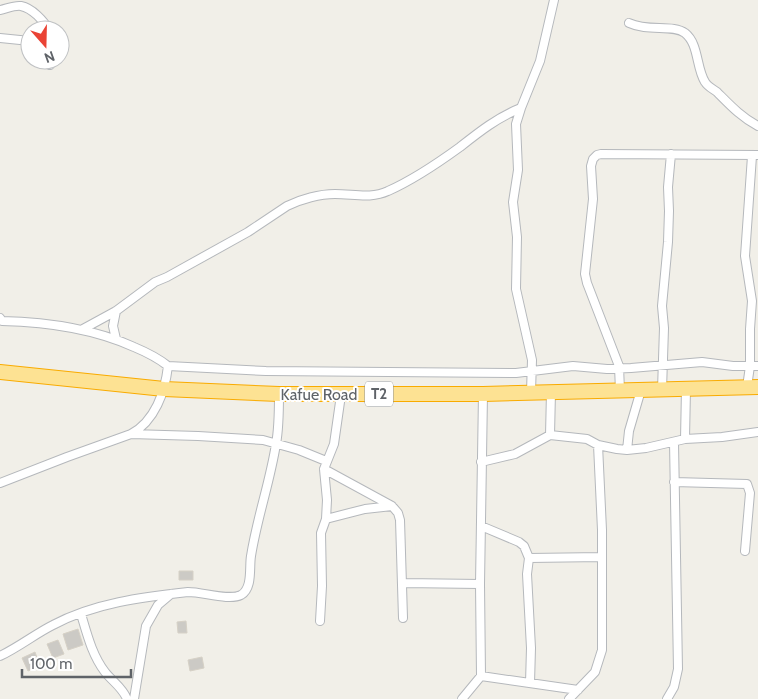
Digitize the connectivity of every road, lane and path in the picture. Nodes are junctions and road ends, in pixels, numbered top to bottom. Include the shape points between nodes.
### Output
1 (554, 0) edge
2 (0, 10) edge
3 (42, 20) edge
4 (629, 23) dead end
5 (0, 38) edge
6 (20, 40) edge
7 (521, 108) junction
8 (758, 126) edge
9 (671, 154) junction
10 (755, 156) edge
11 (116, 311) junction
12 (1, 320) edge
13 (82, 329) junction
14 (116, 339) junction
15 (168, 366) junction
16 (662, 366) junction
17 (754, 366) edge
18 (619, 368) junction
19 (0, 372) edge
20 (532, 372) junction
21 (753, 387) edge
22 (164, 389) junction
23 (686, 389) junction
24 (641, 390) junction
25 (662, 390) junction
26 (620, 391) junction
27 (531, 392) junction
28 (552, 392) junction
29 (280, 394) junction
30 (483, 394) junction
31 (341, 395) junction
32 (758, 432) edge
33 (131, 434) junction
34 (550, 435) junction
35 (685, 439) junction
36 (674, 442) junction
37 (276, 444) junction
38 (598, 445) junction
39 (627, 450) junction
40 (481, 462) junction
41 (325, 465) junction
42 (674, 482) junction
43 (0, 483) edge
44 (392, 506) junction
45 (326, 518) junction
46 (480, 526) junction
47 (746, 551) dead end
48 (602, 557) junction
49 (529, 558) junction
50 (403, 583) junction
51 (480, 584) junction
52 (171, 594) junction
53 (81, 614) junction
54 (403, 618) dead end
55 (320, 621) dead end
56 (0, 656) edge
57 (481, 676) junction
58 (530, 683) junction
59 (578, 690) junction
60 (127, 699) edge
61 (134, 699) edge
62 (462, 699) edge
63 (569, 699) edge
64 (667, 699) edge

1 - 7 street via 540,61
2 - 3 street via 22,6
4 - 8 street via 643,28 671,28 684,32 691,40 707,84 736,112
5 - 6 street
7 - 11 street via 505,115 387,192 359,196 333,194 287,206 248,232 155,282
7 - 20 street via 516,124 518,170 513,202 517,237 516,289 530,348
9 - 10 street
9 - 16 street via 662,306
9 - 18 street via 602,154 593,159 591,166 593,199 585,274
10 - 17 street via 745,256 752,301 750,328
11 - 13 street
11 - 14 street via 113,326
12 - 13 street
13 - 14 street
14 - 15 street
15 - 20 street via 258,371
15 - 22 street
16 - 17 street via 702,362
16 - 18 street
16 - 25 street
17 - 21 street
18 - 20 street via 573,366
18 - 26 street
19 - 22 highway, Kafue Road / T2
20 - 27 street
21 - 23 highway, Kafue Road / T2
22 - 29 highway, Kafue Road / T2
22 - 33 street via 146,424
23 - 25 highway, Kafue Road / T2
23 - 35 street
24 - 25 highway, Kafue Road / T2
24 - 26 highway, Kafue Road / T2
24 - 39 street
26 - 28 highway, Kafue Road / T2
27 - 28 highway, Kafue Road / T2
27 - 30 highway, Kafue Road / T2
28 - 34 street
29 - 31 highway, Kafue Road / T2
29 - 37 street
30 - 31 highway, Kafue Road / T2
30 - 40 street
31 - 41 street via 334,444
32 - 35 street
33 - 37 street via 214,436
33 - 43 street
34 - 38 street via 587,439
34 - 40 street via 515,454
35 - 36 street
36 - 39 street
36 - 42 street
37 - 41 street
37 - 52 street via 252,546 247,589 232,597 199,592
38 - 39 street
38 - 48 street
40 - 46 street
41 - 44 street
41 - 45 street
42 - 47 street via 746,484 750,493
42 - 64 street via 678,670
44 - 45 street
44 - 50 street via 400,520
45 - 55 street via 321,533
46 - 49 street via 519,542
46 - 51 street
48 - 49 street
48 - 59 street via 602,650 595,672
49 - 58 street
50 - 51 street
50 - 54 street
51 - 57 street
52 - 53 street via 120,602
52 - 61 street via 158,605 146,626
53 - 56 street via 54,624
53 - 60 street via 100,664
57 - 58 street
57 - 62 street
58 - 59 street
59 - 63 street

